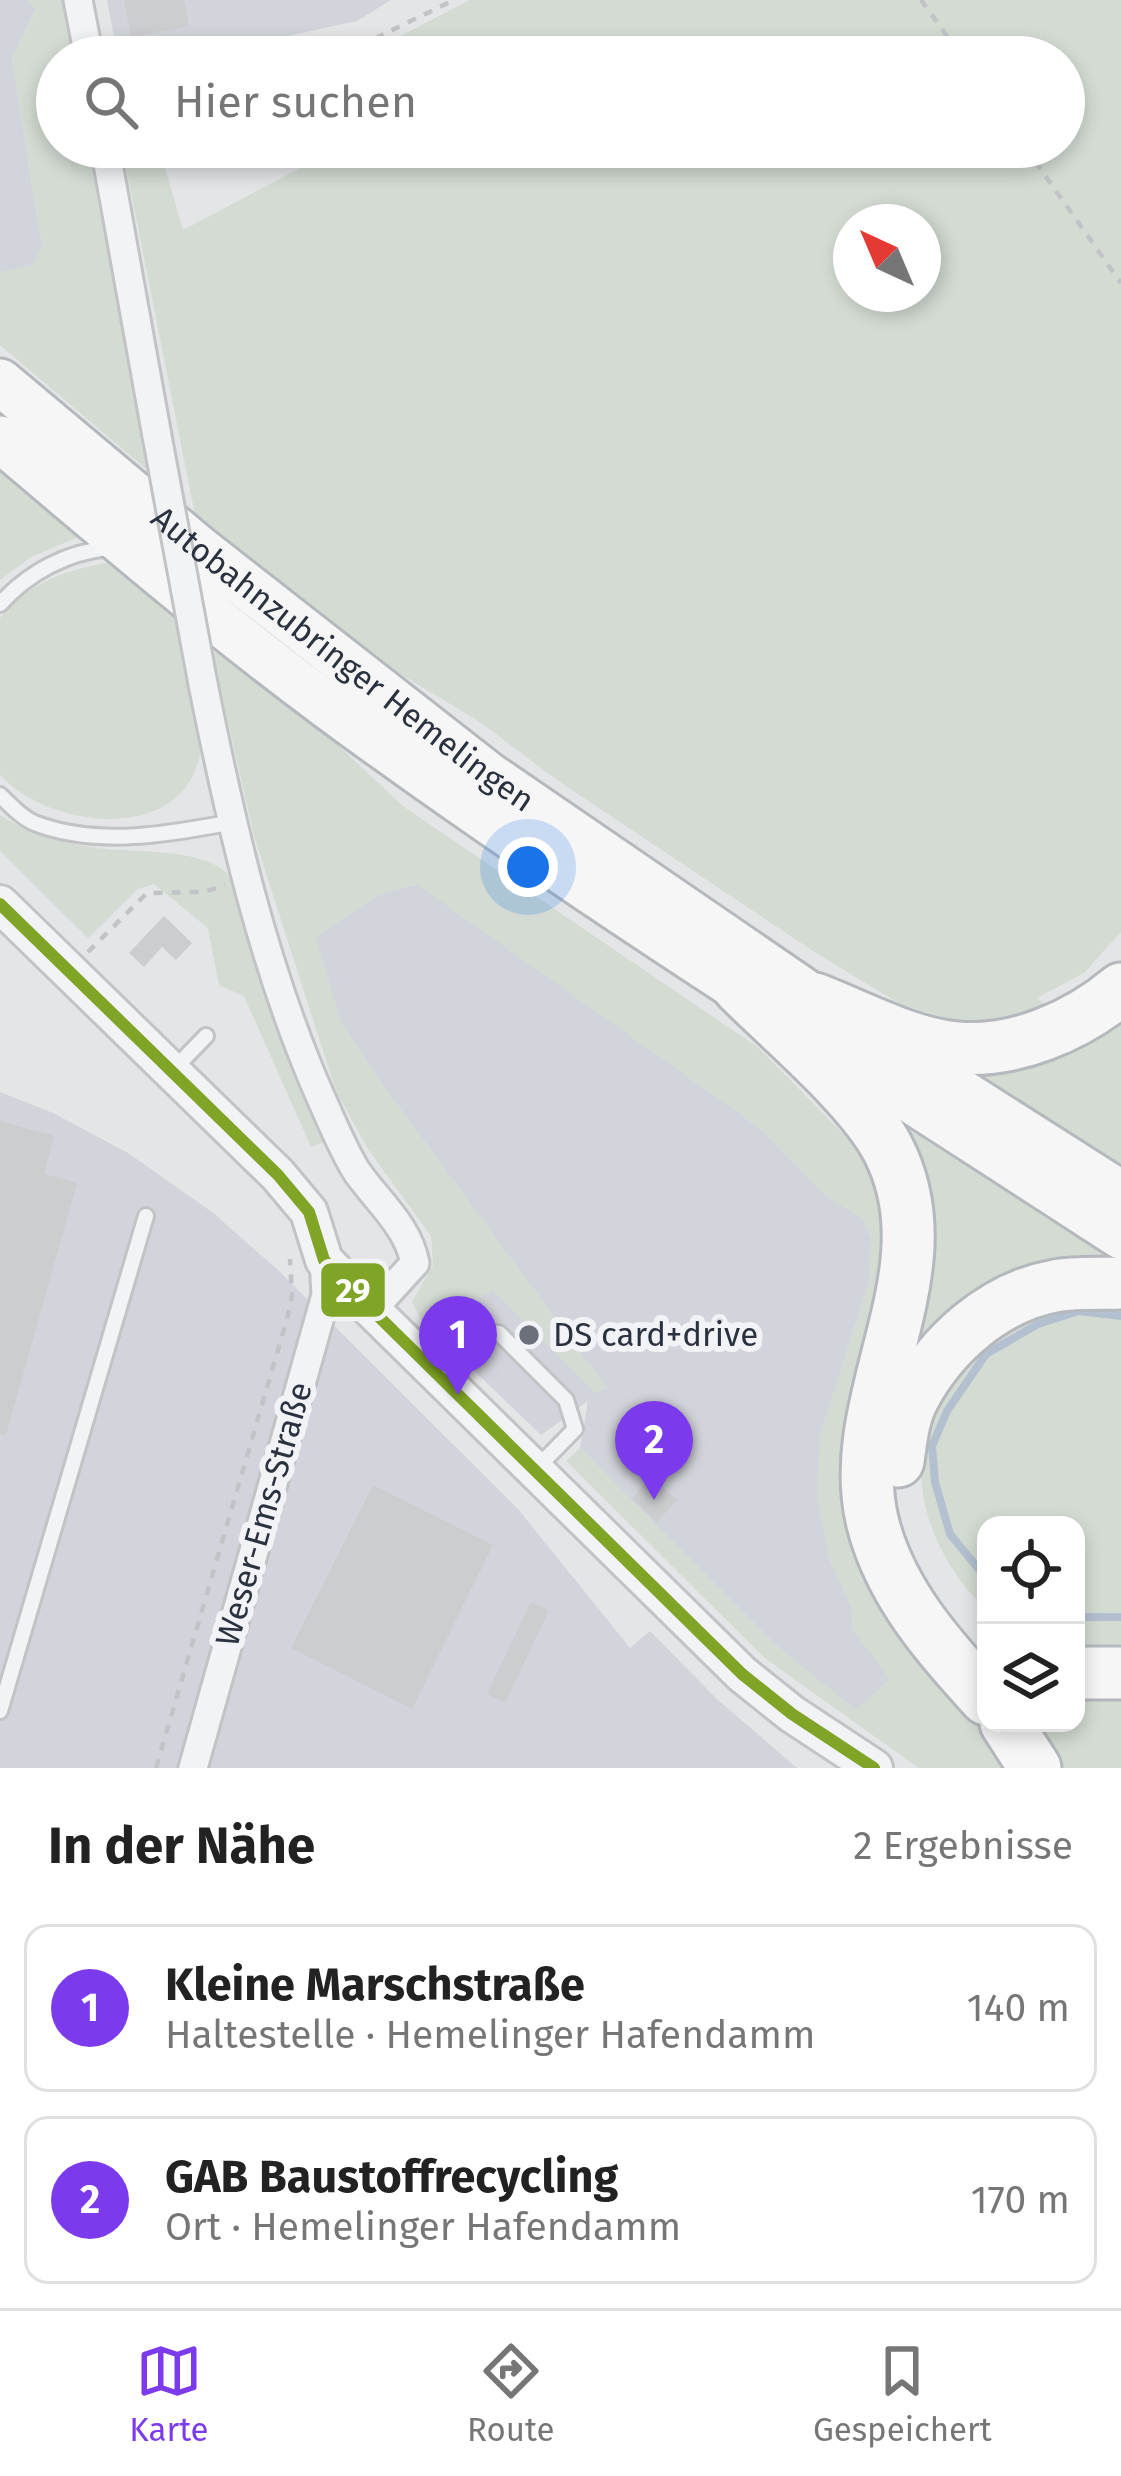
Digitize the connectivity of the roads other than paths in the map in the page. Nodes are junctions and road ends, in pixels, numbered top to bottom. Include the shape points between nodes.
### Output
1 (79, 0) edge
2 (85, 36) edge
3 (109, 168) edge
4 (0, 382) edge
5 (0, 439) edge
6 (127, 546) junction
7 (0, 604) edge
8 (0, 795) edge
9 (233, 822) junction
10 (0, 904) edge
11 (740, 988) junction
12 (1121, 989) edge
13 (815, 999) junction
14 (206, 1036) dead end
15 (172, 1072) junction
16 (1121, 1194) edge
17 (146, 1216) dead end
18 (1121, 1236) edge
19 (307, 1260) junction
20 (1121, 1283) edge
21 (372, 1310) junction
22 (433, 1370) junction
23 (535, 1470) junction
24 (977, 1637) edge
25 (1085, 1673) edge
26 (1121, 1673) edge
27 (977, 1688) edge
28 (0, 1711) edge
29 (1012, 1732) edge
30 (193, 1768) edge
31 (874, 1768) edge
32 (1035, 1768) edge

1 - 2 street
3 - 9 street, bridge
4 - 13 highway, Autobahnzubringer Hemelingen via 488,775
5 - 6 highway, Autobahnzubringer Hemelingen
6 - 7 lane via 82,550 46,566
6 - 11 highway, Autobahnzubringer Hemelingen via 383,747
8 - 9 lane via 32,823 80,835
9 - 21 street via 269,960 320,1095 355,1169 411,1244 415,1263
10 - 15 street
11 - 18 highway, Autobahnzubringer Hemelingen
11 - 27 highway via 868,1117 889,1150 910,1238 867,1460 872,1522 910,1608
12 - 13 highway via 1082,1016 994,1048 953,1048
13 - 16 highway, Autobahnzubringer Hemelingen
14 - 15 lane
15 - 19 street via 309,1212
17 - 28 lane
19 - 21 street
19 - 30 street, Weser-Ems-Straße via 326,1295
20 - 24 highway via 1013,1298 973,1323 912,1399 898,1503 913,1556
21 - 22 street
22 - 23 street
22 - 23 lane via 471,1333 499,1334 566,1400 575,1429
23 - 31 street via 742,1674
25 - 26 highway
29 - 32 highway

